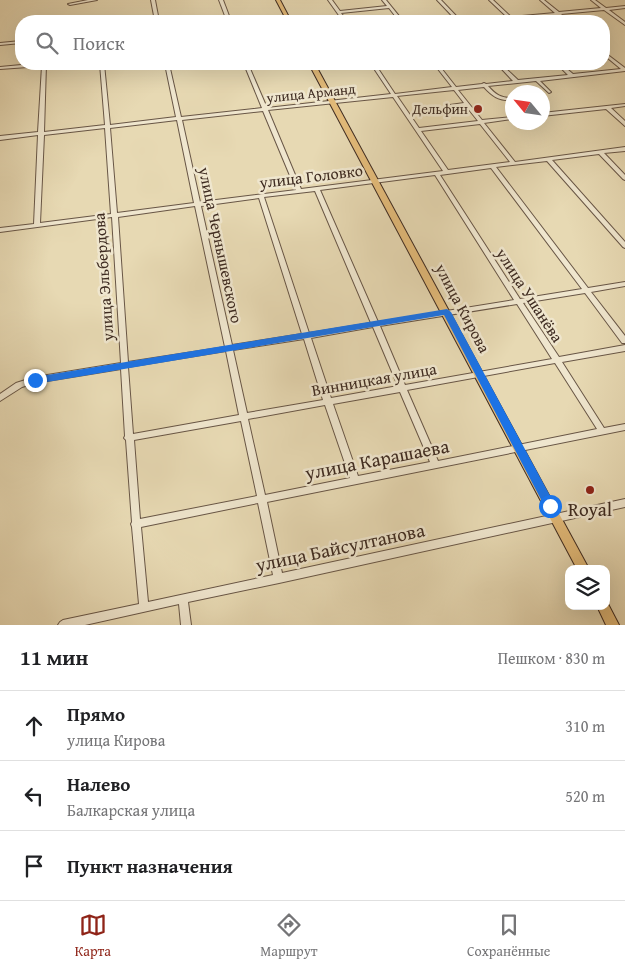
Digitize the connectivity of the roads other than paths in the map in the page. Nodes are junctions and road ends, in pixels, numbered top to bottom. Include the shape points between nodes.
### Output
1 (95, 0) edge
2 (153, 0) edge
3 (221, 0) edge
4 (278, 0) edge
5 (330, 0) edge
6 (384, 0) edge
7 (439, 0) edge
8 (490, 0) edge
9 (542, 0) edge
10 (593, 0) edge
11 (70, 4) dead end
12 (390, 7) junction
13 (625, 7) edge
14 (605, 9) junction
15 (338, 12) junction
16 (558, 14) junction
17 (156, 15) edge
18 (227, 15) edge
19 (286, 15) edge
20 (340, 15) edge
21 (396, 15) edge
22 (453, 15) edge
23 (506, 15) edge
24 (550, 15) edge
25 (625, 24) edge
26 (15, 43) edge
27 (0, 44) edge
28 (610, 58) edge
29 (15, 67) edge
30 (0, 68) edge
31 (44, 70) edge
32 (103, 70) edge
33 (168, 70) edge
34 (248, 70) edge
35 (315, 70) edge
36 (377, 70) edge
37 (441, 70) edge
38 (505, 70) edge
39 (566, 70) edge
40 (625, 70) edge
41 (572, 76) junction
42 (536, 79) junction
43 (516, 81) junction
44 (484, 84) junction
45 (542, 85) edge
46 (456, 87) junction
47 (394, 94) junction
48 (505, 100) edge
49 (332, 102) junction
50 (468, 104) junction
51 (625, 105) edge
52 (452, 106) dead end
53 (607, 107) junction
54 (264, 109) junction
55 (550, 114) edge
56 (179, 119) junction
57 (505, 119) edge
58 (482, 122) junction
59 (625, 124) edge
60 (108, 126) junction
61 (417, 130) junction
62 (41, 134) junction
63 (0, 138) edge
64 (625, 149) edge
65 (600, 152) junction
66 (548, 159) junction
67 (513, 163) junction
68 (492, 166) junction
69 (446, 172) junction
70 (436, 173) junction
71 (625, 178) edge
72 (376, 181) junction
73 (317, 189) junction
74 (299, 191) junction
75 (262, 196) junction
76 (196, 205) junction
77 (114, 216) junction
78 (37, 226) junction
79 (0, 230) edge
80 (625, 246) edge
81 (625, 284) edge
82 (586, 290) junction
83 (518, 301) junction
84 (447, 312) junction
85 (375, 324) junction
86 (307, 335) junction
87 (625, 341) edge
88 (228, 348) junction
89 (625, 348) edge
90 (556, 360) junction
91 (124, 365) junction
92 (480, 373) junction
93 (403, 388) junction
94 (0, 398) edge
95 (328, 402) junction
96 (243, 418) junction
97 (625, 427) edge
98 (602, 431) junction
99 (128, 438) junction
100 (518, 447) junction
101 (435, 463) junction
102 (355, 480) junction
103 (262, 498) junction
104 (625, 503) edge
105 (556, 518) junction
106 (135, 524) junction
107 (581, 565) edge
108 (279, 579) junction
109 (183, 599) junction
110 (144, 607) junction
111 (605, 610) edge
112 (63, 625) edge
113 (186, 625) edge
114 (613, 625) edge

1 - 11 street
2 - 17 street
3 - 18 street
4 - 19 main road
5 - 15 street
6 - 12 street
7 - 22 street
8 - 23 street
9 - 16 street
10 - 14 street
12 - 15 street
12 - 21 street
13 - 14 street
14 - 16 street
14 - 25 street
15 - 20 street
16 - 24 street
26 - 27 street
28 - 40 street
29 - 30 street
31 - 62 street
32 - 60 street, улица Эльбердова
33 - 56 street, улица Чернышевского
34 - 54 street
35 - 49 main road, улица Кирова
36 - 47 street
37 - 46 street
38 - 43 street
39 - 41 street
40 - 41 street, улица Арманд
41 - 42 street, улица Арманд
42 - 43 street, улица Арманд
42 - 45 street
43 - 44 street, улица Арманд
44 - 46 street, улица Арманд
44 - 48 street via 497,98
46 - 47 street, улица Арманд
46 - 50 street
47 - 49 street, улица Арманд
47 - 61 street
49 - 54 street, улица Арманд
49 - 72 main road, улица Кирова
50 - 52 street
50 - 58 street
51 - 53 street
53 - 55 street
53 - 59 street
54 - 56 street, улица Арманд
54 - 74 street
56 - 60 street, улица Арманд
56 - 76 street, улица Чернышевского
57 - 58 street
58 - 61 street
58 - 67 street
60 - 62 street, улица Арманд
60 - 77 street, улица Эльбердова
61 - 69 street
62 - 63 street, улица Арманд
62 - 78 street
64 - 65 street, улица Головко
65 - 66 street, улица Головко
65 - 71 street
66 - 67 street, улица Головко
66 - 80 street
67 - 68 street, улица Головко
68 - 69 street, улица Головко
68 - 82 street
69 - 70 street, улица Головко
70 - 72 street, улица Головко
70 - 83 street, улица Ушанёва
72 - 73 street, улица Головко
72 - 84 main road, улица Кирова
73 - 74 street, улица Головко
73 - 85 street
74 - 75 street, улица Головко
75 - 76 street, улица Головко
75 - 86 street
76 - 77 street, улица Головко
76 - 88 street, улица Чернышевского
77 - 78 street, улица Головко
77 - 91 street, улица Эльбердова
78 - 79 street, улица Головко
81 - 82 street
82 - 83 street
82 - 87 street
83 - 84 street
83 - 90 street, улица Ушанёва
84 - 85 street
84 - 92 main road, улица Кирова
85 - 86 street
85 - 93 street
86 - 88 street
86 - 95 street
88 - 91 street
88 - 96 street, улица Чернышевского
89 - 90 street, Винницкая улица
90 - 92 street, Винницкая улица
90 - 98 street, улица Ушанёва
91 - 94 street via 26,382
91 - 99 street, улица Эльбердова
92 - 93 street, Винницкая улица
92 - 100 main road, улица Кирова
93 - 95 street, Винницкая улица
93 - 101 street
95 - 96 street, Винницкая улица
95 - 102 street
96 - 99 street, Винницкая улица
96 - 103 street, улица Чернышевского
97 - 98 street, улица Карашаева
98 - 100 street, улица Карашаева
99 - 106 street, улица Эльбердова
100 - 101 street, улица Карашаева
100 - 105 main road, улица Кирова
101 - 102 street, улица Карашаева
102 - 103 street, улица Карашаева
103 - 106 street, улица Карашаева
103 - 108 street, улица Чернышевского
104 - 105 street, улица Байсултанова
105 - 107 main road, улица Кирова
105 - 108 street, улица Байсултанова
106 - 110 street, улица Эльбердова
108 - 109 street, улица Байсултанова
109 - 110 street, улица Байсултанова
109 - 113 street
110 - 112 street, улица Байсултанова
111 - 114 main road

